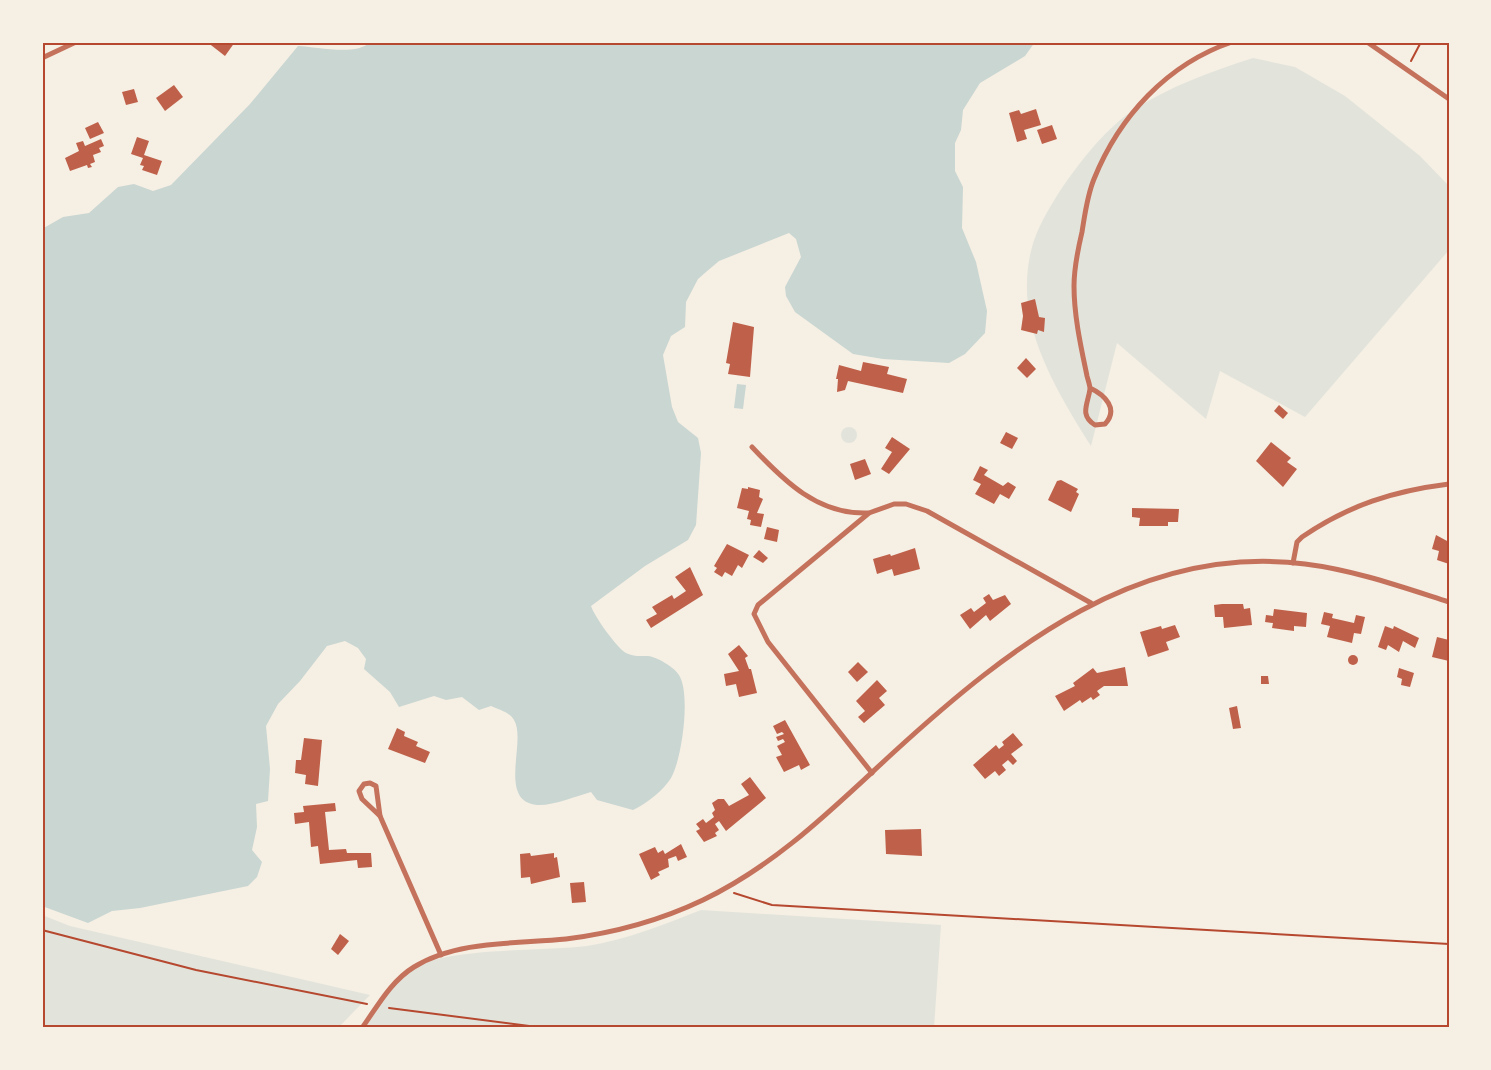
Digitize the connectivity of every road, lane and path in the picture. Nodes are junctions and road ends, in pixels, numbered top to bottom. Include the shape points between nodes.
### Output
1 (76, 42) edge
2 (1232, 42) edge
3 (1367, 42) edge
4 (1420, 42) edge
5 (42, 58) edge
6 (1406, 68) junction
7 (1449, 99) edge
8 (1090, 388) junction
9 (752, 447) dead end
10 (1449, 484) edge
11 (869, 513) junction
12 (1293, 562) junction
13 (1449, 602) edge
14 (1090, 603) junction
15 (872, 773) junction
16 (380, 816) junction
17 (722, 890) junction
18 (42, 930) edge
19 (1449, 944) edge
20 (441, 955) junction
21 (367, 1004) dead end
22 (389, 1008) dead end
23 (362, 1028) edge
24 (545, 1028) edge

1 - 5 street
2 - 8 street via 1167,75 1114,139 1094,179 1074,286 1080,344
3 - 6 street
4 - 6 path
6 - 7 street
8 - 8 street via 1086,413 1095,425 1105,424 1110,418 1110,405 1103,395
9 - 11 street via 791,485 815,501 848,513
10 - 12 street via 1407,489 1357,506 1302,537 1297,542
11 - 14 street via 894,504 927,511
11 - 15 street via 758,605 754,614 768,642
12 - 13 street via 1364,576
12 - 14 street via 1192,568 1131,585
14 - 15 street via 972,685
15 - 17 street via 798,839
16 - 16 street via 376,786 364,783 358,791 360,797
16 - 20 street
17 - 19 path via 772,905
17 - 20 street via 670,915 613,932
18 - 21 path via 196,970
20 - 23 street via 404,974
22 - 24 path

